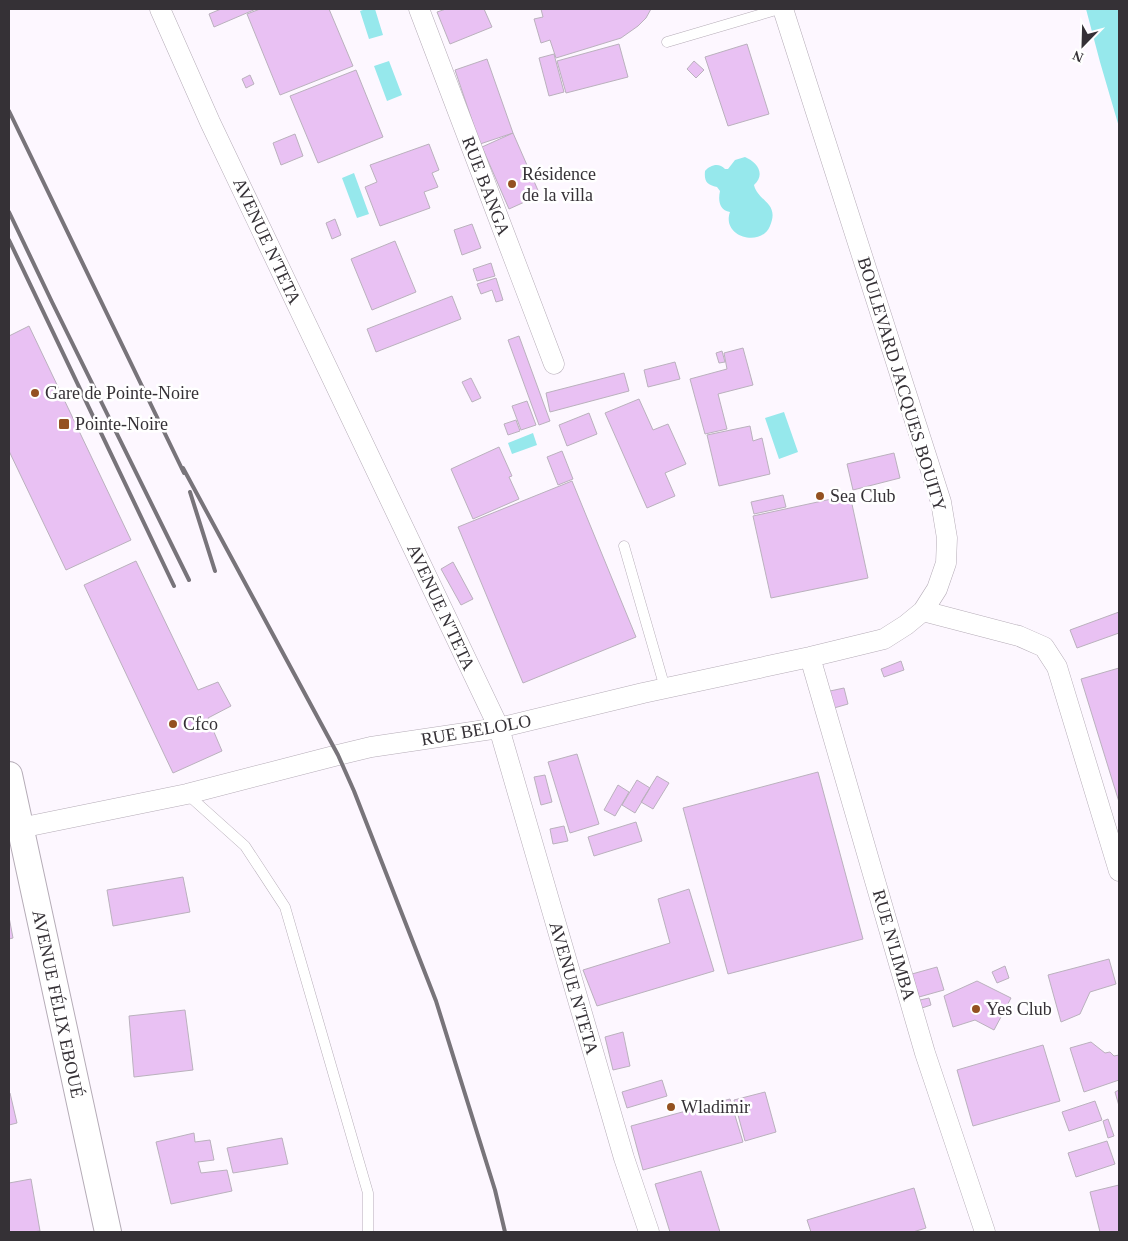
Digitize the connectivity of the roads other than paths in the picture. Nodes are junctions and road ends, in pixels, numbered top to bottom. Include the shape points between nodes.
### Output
1 (160, 9) edge
2 (419, 9) edge
3 (779, 9) edge
4 (783, 9) edge
5 (667, 42) dead end
6 (554, 364) dead end
7 (624, 546) dead end
8 (923, 611) junction
9 (810, 657) junction
10 (665, 688) junction
11 (499, 728) junction
12 (9, 775) edge
13 (187, 794) junction
14 (20, 828) junction
15 (1119, 871) edge
16 (108, 1232) edge
17 (368, 1232) edge
18 (649, 1232) edge
19 (985, 1232) edge

1 - 11 street, AVENUE N'TETA via 210,122
2 - 6 street, RUE BANGA
3 - 5 lane
4 - 8 street, BOULEVARD JACQUES BOUITY via 941,502 947,538 946,563 937,589
7 - 10 lane
8 - 9 street, RUE BELOLO via 884,639
8 - 15 street via 1019,636 1044,647 1057,667
9 - 10 street, RUE BELOLO
9 - 19 street, RUE N'LIMBA via 925,1053
10 - 11 street, RUE BELOLO
11 - 13 street, RUE BELOLO via 371,748
11 - 18 street, AVENUE N'TETA via 624,1158
12 - 14 street, AVENUE FÉLIX EBOUÉ
13 - 14 street, RUE BELOLO
13 - 17 lane via 245,846 285,907 368,1192
14 - 16 street, AVENUE FÉLIX EBOUÉ

